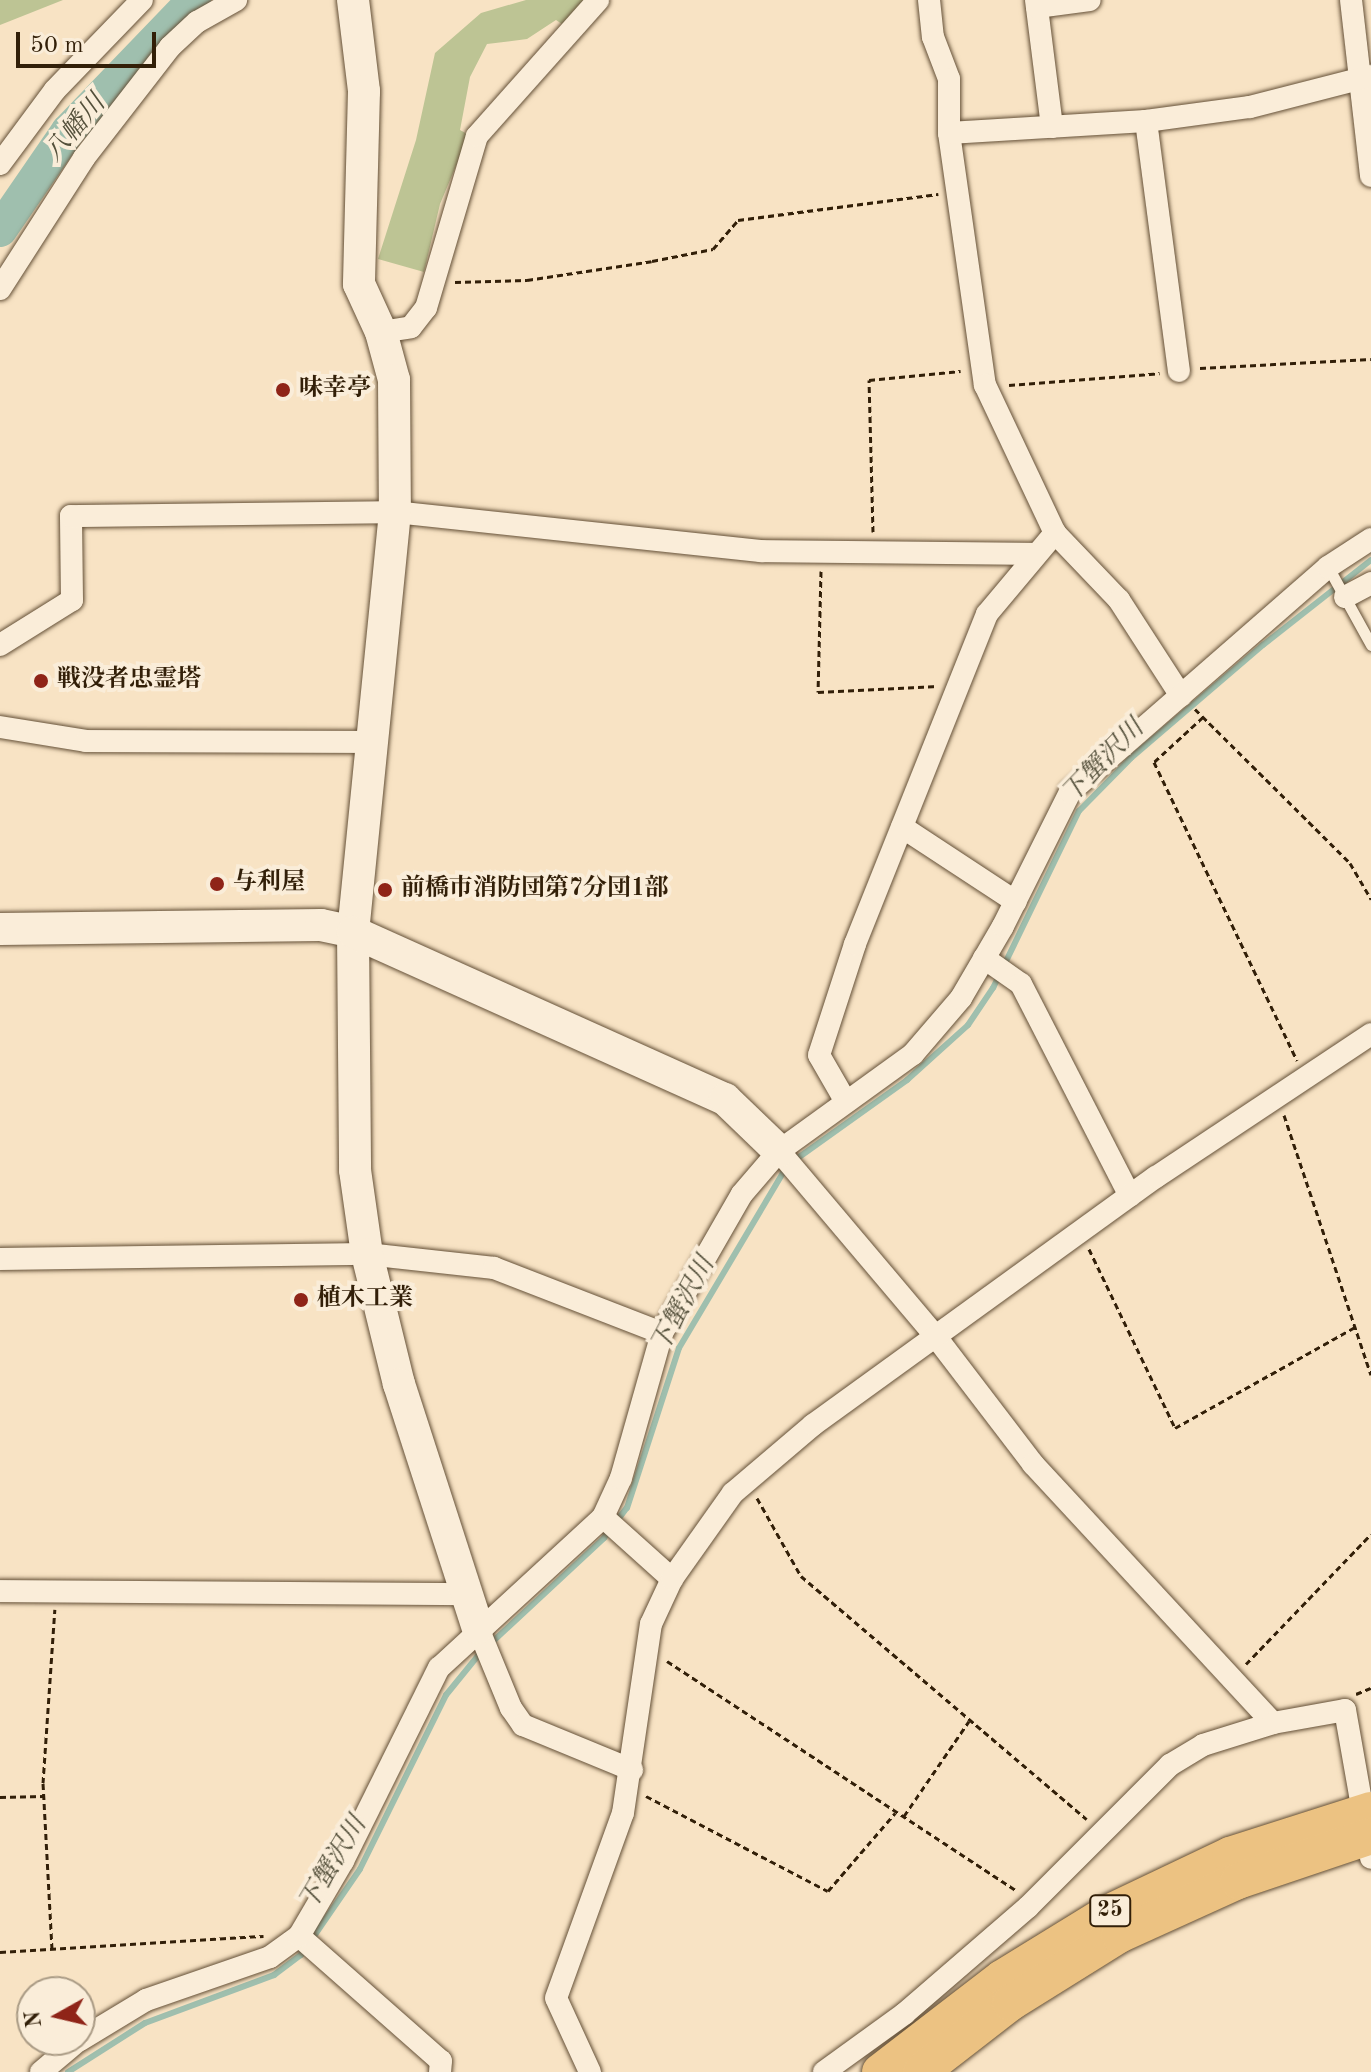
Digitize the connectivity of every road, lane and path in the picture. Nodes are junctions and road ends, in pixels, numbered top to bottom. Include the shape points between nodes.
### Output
1 (142, 0) edge
2 (236, 0) edge
3 (353, 0) edge
4 (598, 0) edge
5 (929, 0) edge
6 (1090, 0) edge
7 (1351, 0) edge
8 (1037, 4) edge
9 (1365, 78) edge
10 (1146, 121) junction
11 (1052, 127) junction
12 (949, 133) junction
13 (0, 164) edge
14 (1371, 176) edge
15 (958, 191) junction
16 (433, 282) junction
17 (0, 289) edge
18 (381, 332) junction
19 (983, 369) junction
20 (1179, 371) dead end
21 (395, 512) junction
22 (1055, 533) junction
23 (1371, 539) edge
24 (821, 551) junction
25 (873, 552) junction
26 (1033, 554) junction
27 (1328, 567) junction
28 (1371, 583) edge
29 (1345, 597) junction
30 (0, 645) edge
31 (1371, 645) edge
32 (958, 686) junction
33 (1181, 696) junction
34 (1203, 717) junction
35 (0, 727) edge
36 (370, 742) junction
37 (902, 827) junction
38 (1371, 899) edge
39 (1016, 902) junction
40 (0, 929) edge
41 (353, 932) junction
42 (984, 958) junction
43 (1371, 1034) edge
44 (1306, 1077) junction
45 (1278, 1096) junction
46 (846, 1102) junction
47 (779, 1151) junction
48 (1130, 1196) junction
49 (1081, 1231) junction
50 (367, 1254) junction
51 (0, 1259) edge
52 (1355, 1327) junction
53 (662, 1333) junction
54 (936, 1337) junction
55 (1371, 1375) edge
56 (747, 1481) junction
57 (603, 1517) junction
58 (1371, 1534) edge
59 (672, 1579) junction
60 (0, 1591) edge
61 (56, 1591) junction
62 (467, 1594) junction
63 (478, 1628) junction
64 (647, 1648) junction
65 (1232, 1679) junction
66 (969, 1721) junction
67 (1273, 1723) junction
68 (630, 1778) junction
69 (44, 1796) junction
70 (0, 1797) edge
71 (896, 1812) junction
72 (903, 1817) junction
73 (1369, 1830) edge
74 (1103, 1833) junction
75 (1033, 1902) junction
76 (299, 1936) junction
77 (52, 1949) junction
78 (0, 1952) edge
79 (96, 2030) edge
80 (60, 2056) edge
81 (41, 2072) edge
82 (440, 2072) edge
83 (590, 2072) edge
84 (824, 2072) edge
85 (880, 2072) edge
86 (921, 2072) edge

1 - 13 street via 55,90
2 - 17 street via 197,22 170,47 84,158
3 - 18 street via 364,91 359,284
4 - 16 street via 477,136
5 - 12 street via 933,37 949,79
6 - 8 street
7 - 9 street
8 - 11 street
9 - 10 street via 1250,107
9 - 14 street
10 - 11 street
10 - 20 street
11 - 12 street
12 - 15 street
15 - 16 path via 738,220 713,249 652,261 527,280
15 - 19 street
16 - 18 street via 426,308 411,327
18 - 21 street via 394,380
19 - 22 street via 985,385
19 - 25 path via 869,380
21 - 24 street via 761,551
21 - 30 street via 71,516 72,600
21 - 36 street
22 - 26 street
22 - 33 street via 1119,600
23 - 27 street
24 - 25 street
24 - 32 path via 818,692
25 - 26 street
26 - 32 street via 987,614
27 - 29 lane
27 - 33 street
28 - 29 street
29 - 31 lane
32 - 37 street
33 - 34 path
33 - 39 street via 1070,792
34 - 38 path via 1350,863
34 - 44 path via 1154,762
35 - 36 street via 86,741
36 - 41 street
37 - 39 street
37 - 46 street via 855,944 819,1055
39 - 42 street
40 - 41 street via 321,925
41 - 47 street via 725,1099
41 - 50 street via 355,1170
42 - 46 street via 961,998 913,1054
42 - 48 street via 1021,984
43 - 44 street
44 - 45 street
45 - 48 street
45 - 52 path
46 - 47 street
47 - 53 street via 742,1194
47 - 54 street
48 - 49 street
49 - 52 path via 1175,1428
49 - 54 street
50 - 51 street
50 - 53 street via 494,1268
50 - 62 street via 399,1384
52 - 55 path
53 - 57 street via 621,1478
54 - 56 street via 813,1425
54 - 65 street via 1033,1464
56 - 59 street
56 - 66 path via 801,1576
57 - 59 street
57 - 63 street
58 - 65 path
59 - 64 street via 651,1624
60 - 61 street
61 - 62 street
61 - 69 path
62 - 63 street
63 - 68 street via 523,1725
63 - 76 street via 439,1668 343,1861
64 - 68 street
64 - 71 path
65 - 67 street
66 - 72 path
66 - 74 path
67 - 73 street via 1345,1710
67 - 74 street via 1203,1745 1170,1765
68 - 71 path via 828,1891
68 - 83 street via 556,1998
69 - 70 path
69 - 77 path
71 - 72 path
72 - 75 path
73 - 85 main road, 25 via 1230,1855 1086,1924 1002,1978
73 - 86 main road, 25 via 1119,1935 1010,2003
74 - 75 street
75 - 84 street via 904,2014
76 - 77 path
76 - 79 street via 270,1957 146,2000
76 - 82 street via 441,2061
77 - 78 path
80 - 81 street

